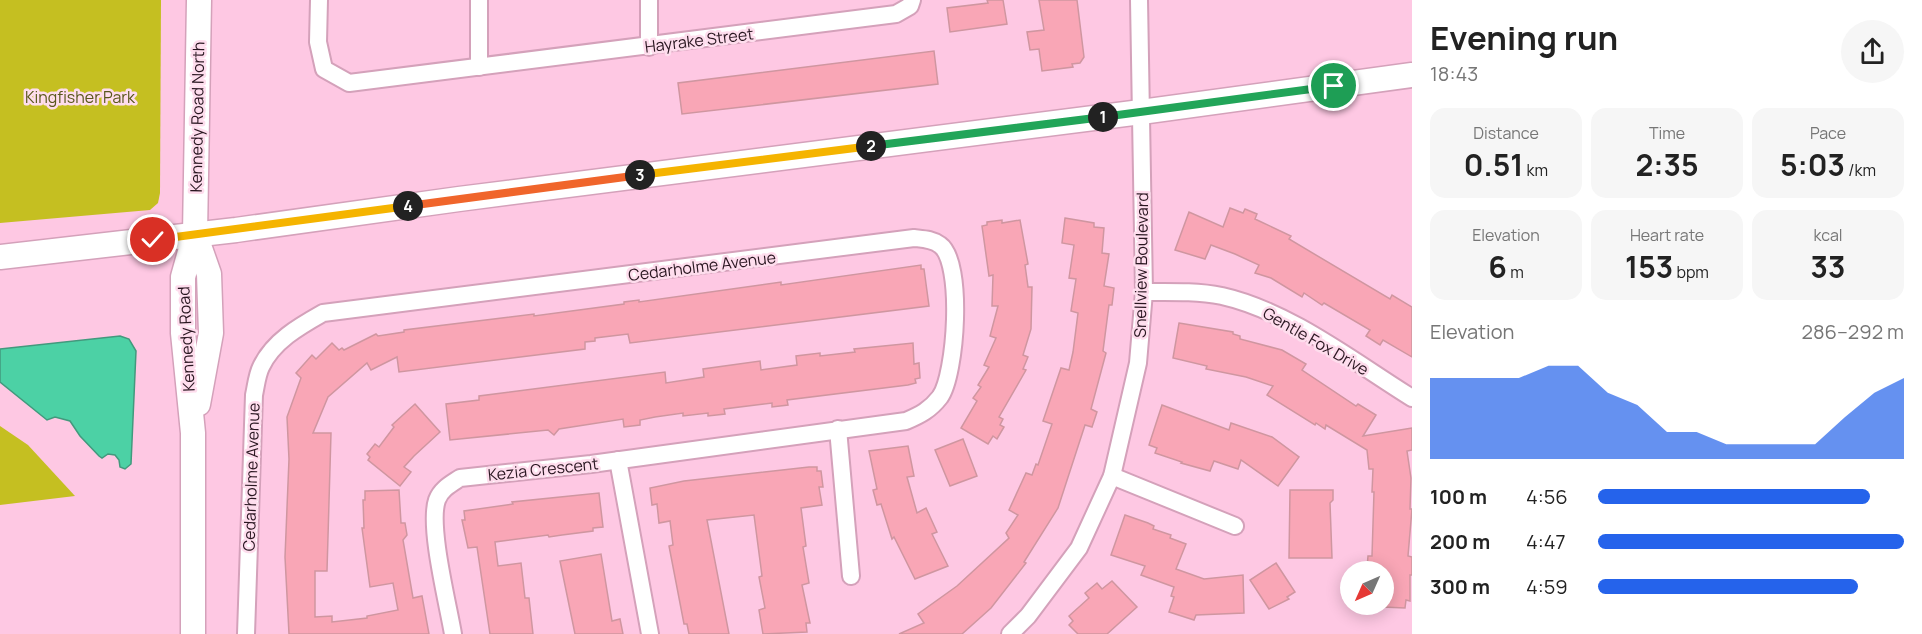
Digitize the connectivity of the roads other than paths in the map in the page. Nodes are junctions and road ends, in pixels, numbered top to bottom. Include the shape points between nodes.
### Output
1 (200, 0) edge
2 (319, 0) edge
3 (479, 0) edge
4 (649, 0) edge
5 (912, 0) edge
6 (1139, 0) edge
7 (649, 47) junction
8 (479, 67) junction
9 (1412, 75) edge
10 (1142, 112) junction
11 (195, 234) junction
12 (0, 256) edge
13 (1144, 292) junction
14 (1412, 398) edge
15 (838, 429) junction
16 (618, 460) junction
17 (1112, 476) junction
18 (1235, 526) dead end
19 (851, 576) dead end
20 (193, 634) edge
21 (246, 634) edge
22 (453, 634) edge
23 (650, 634) edge
24 (1010, 634) edge

1 - 11 main road, Kennedy Road North
2 - 8 street, Hayrake Street via 318,42 324,69 349,83
3 - 8 street
4 - 7 street
5 - 7 street, Hayrake Street via 910,6 896,14
6 - 10 street, Snellview Boulevard
7 - 8 street, Hayrake Street
9 - 10 main road
10 - 11 main road
10 - 13 street, Snellview Boulevard
11 - 12 main road
11 - 20 main road, Kennedy Road via 209,274 211,333 193,433
13 - 14 street, Gentle Fox Drive via 1220,296 1258,307 1278,315
13 - 17 street, Snellview Boulevard via 1138,363
15 - 16 street, Cedarholme Avenue
15 - 19 street
15 - 21 street, Cedarholme Avenue via 906,421 926,412 942,395 956,319 952,267 942,246 929,239 323,313 277,344 261,366 254,395
16 - 22 street, Kezia Crescent via 460,478 446,487 437,499 434,523
16 - 23 street, Kezia Crescent
17 - 18 street
17 - 24 street, Snellview Boulevard via 1079,548

